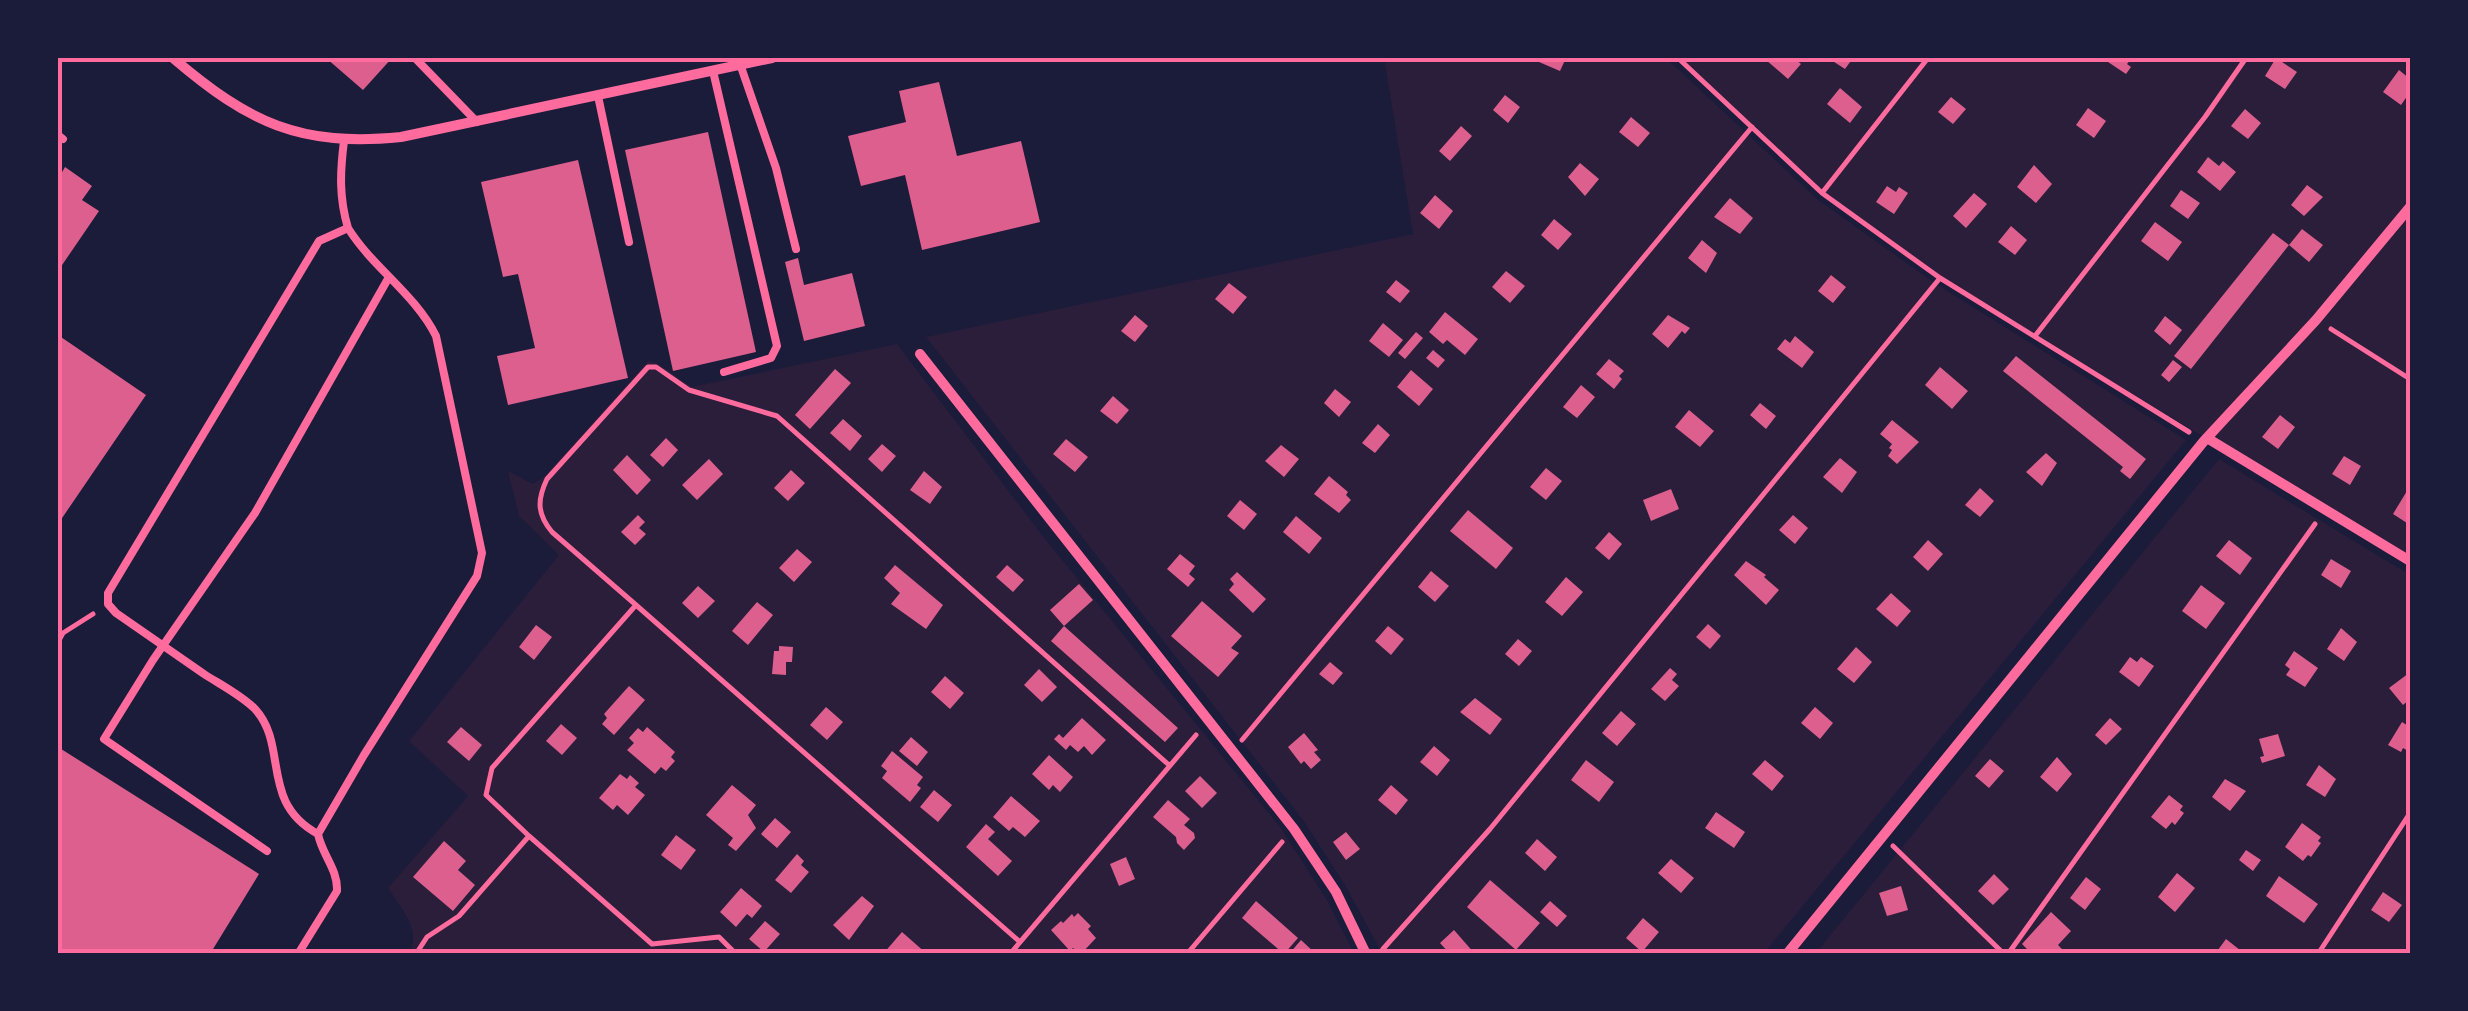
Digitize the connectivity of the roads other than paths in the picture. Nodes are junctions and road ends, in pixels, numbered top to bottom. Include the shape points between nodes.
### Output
1 (174, 58) edge
2 (415, 58) edge
3 (772, 58) edge
4 (757, 59) edge
5 (740, 64) junction
6 (714, 70) junction
7 (598, 96) junction
8 (478, 122) junction
9 (344, 141) junction
10 (2410, 207) edge
11 (348, 228) junction
12 (629, 242) dead end
13 (796, 249) dead end
14 (388, 277) junction
15 (920, 354) dead end
16 (724, 372) dead end
17 (2206, 440) junction
18 (2410, 561) edge
19 (164, 647) junction
20 (318, 834) junction
21 (267, 851) dead end
22 (298, 954) edge
23 (1366, 954) edge
24 (1786, 954) edge

1 - 9 street via 247,114
2 - 8 lane
3 - 4 street
4 - 5 street
5 - 6 street
5 - 13 lane
6 - 7 street
6 - 16 lane via 777,346 771,358
7 - 8 street
7 - 12 lane
8 - 9 street
9 - 11 lane via 341,206
10 - 17 street
11 - 14 lane
11 - 19 lane via 319,241 108,593 116,613
14 - 19 lane via 255,513
14 - 20 lane via 425,314 436,336 482,552 477,576
15 - 23 street via 1294,828
17 - 18 street
17 - 24 street
19 - 20 lane via 257,711 289,810
19 - 21 lane via 104,739
20 - 22 lane via 337,891

